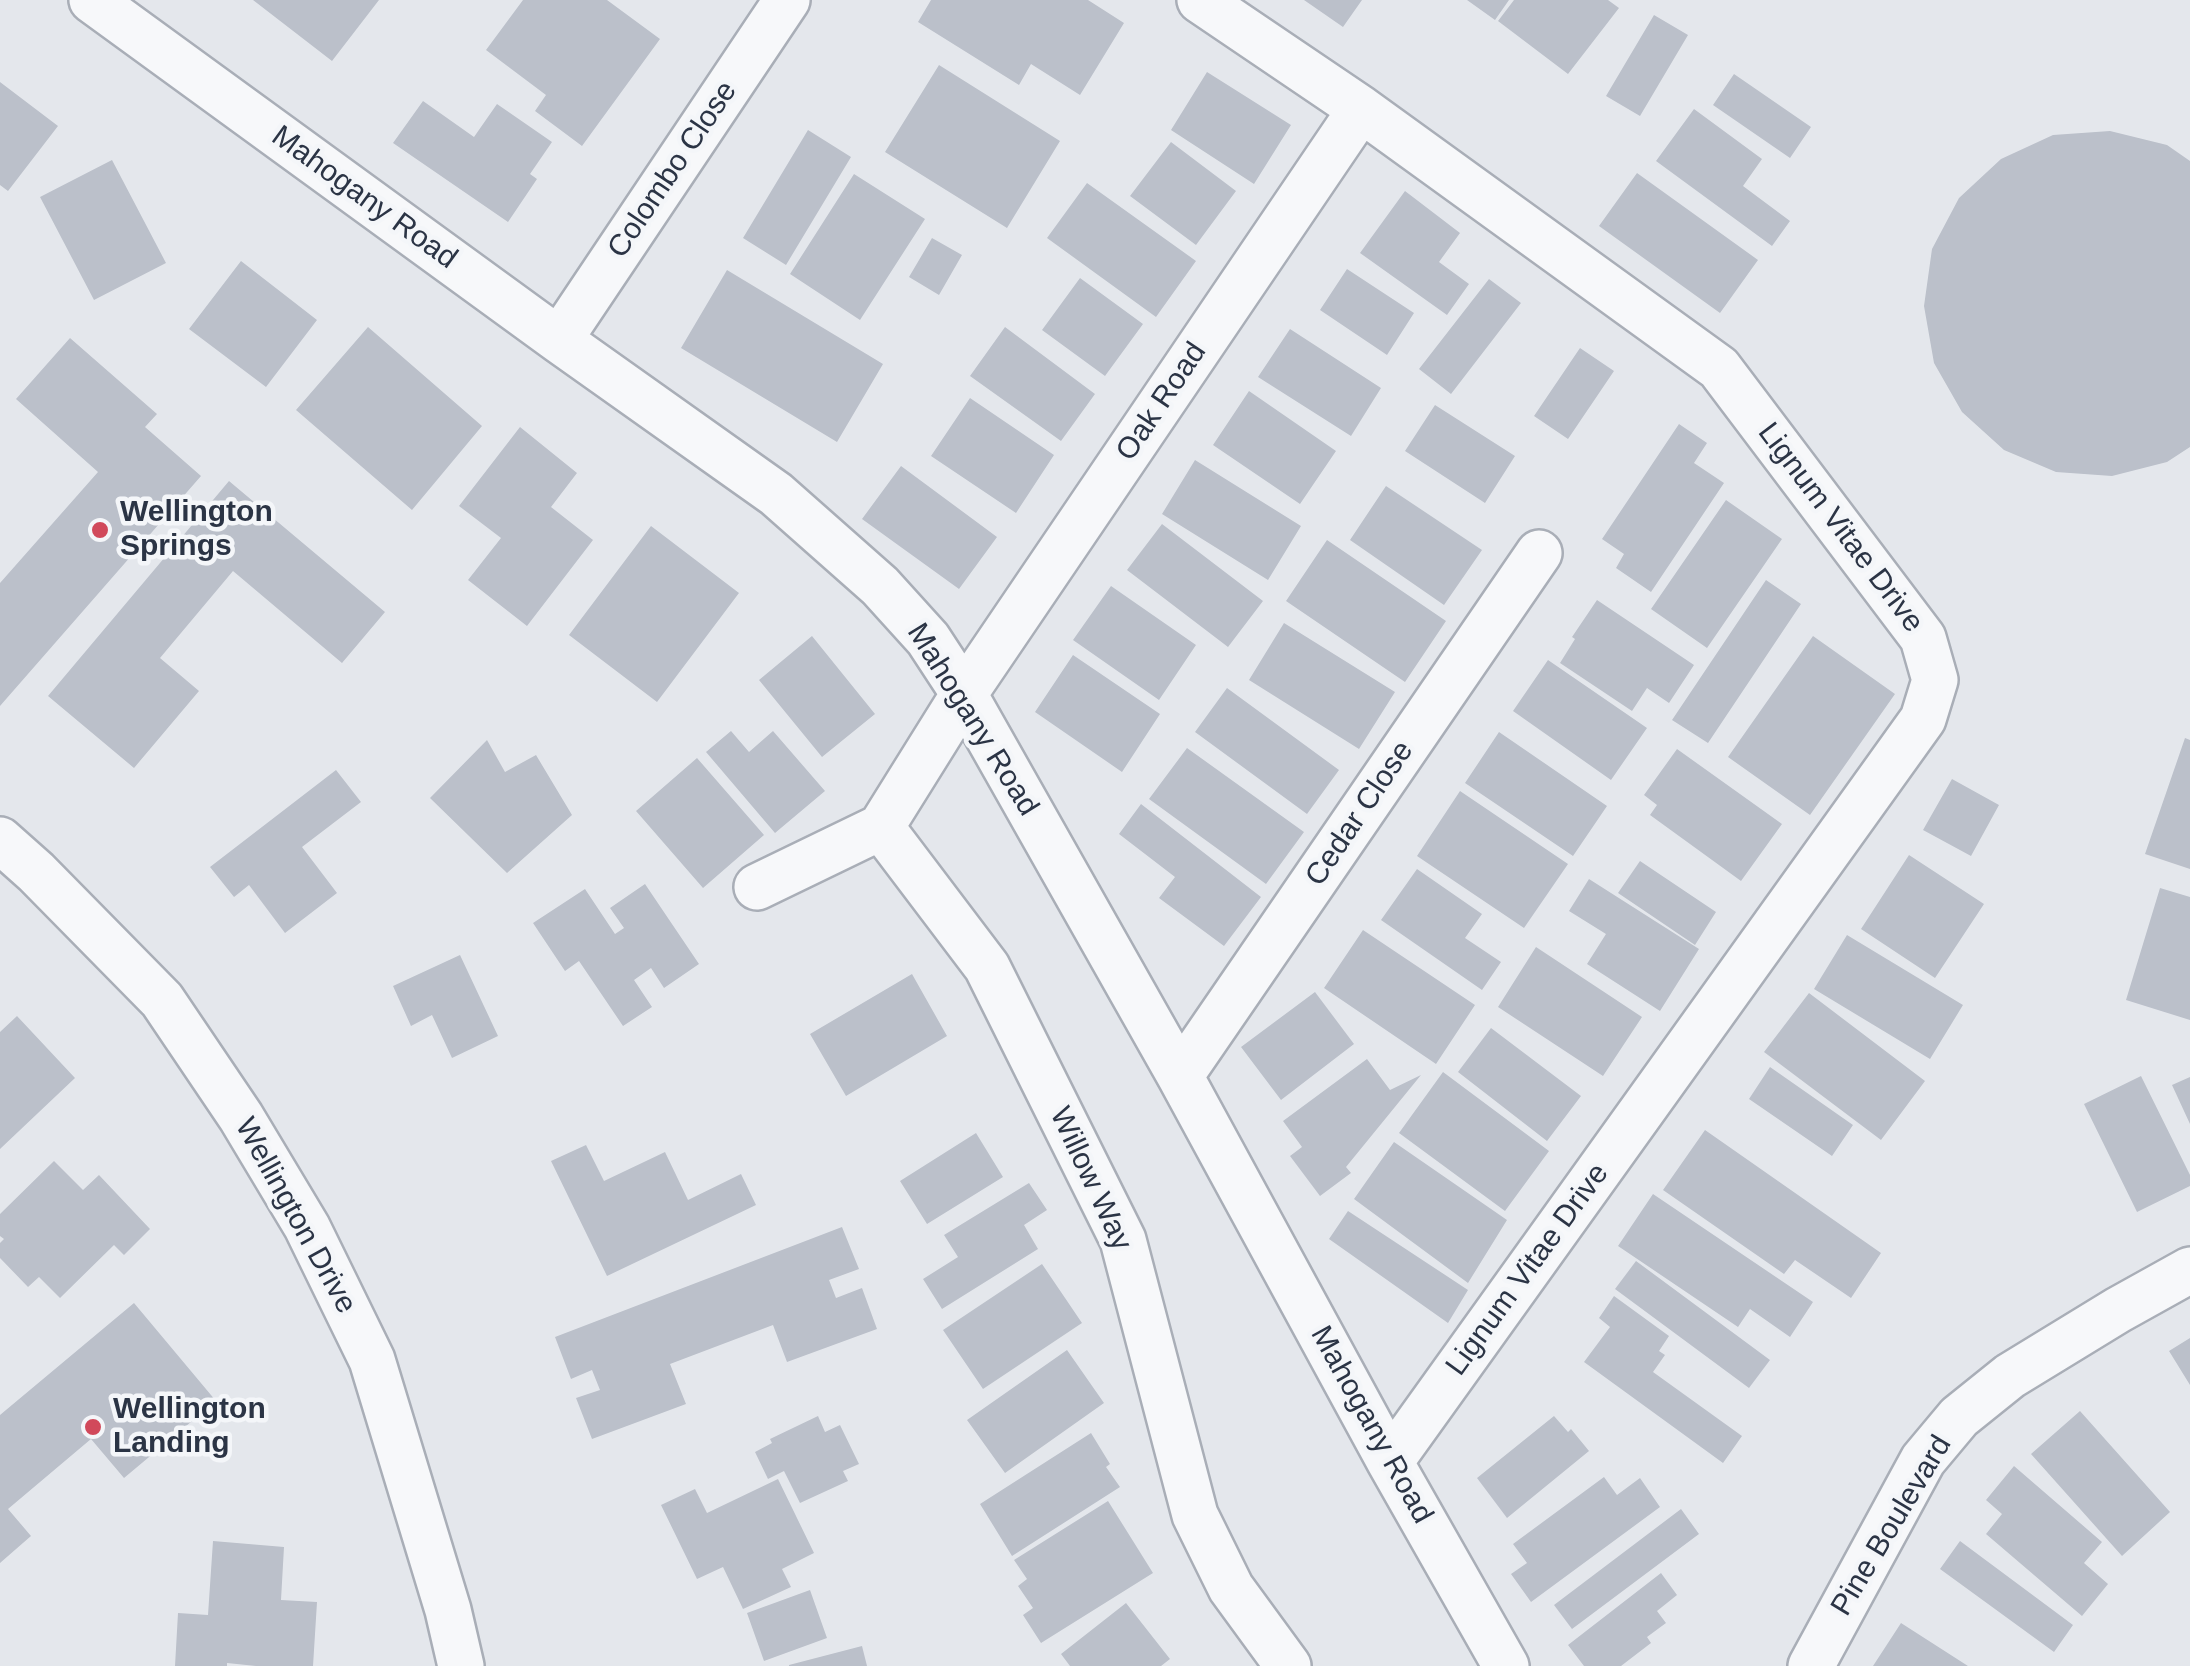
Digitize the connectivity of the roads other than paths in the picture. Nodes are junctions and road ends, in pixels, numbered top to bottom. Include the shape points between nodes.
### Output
1 (92, 0) edge
2 (788, 0) edge
3 (1200, 0) edge
4 (1360, 109) junction
5 (559, 340) junction
6 (1539, 553) dead end
7 (964, 694) junction
8 (880, 827) junction
9 (0, 840) edge
10 (757, 887) dead end
11 (1180, 1076) junction
12 (2190, 1270) edge
13 (1390, 1462) junction
14 (461, 1666) edge
15 (1288, 1666) edge
16 (1506, 1666) edge
17 (1811, 1666) edge

1 - 5 street, Mahogany Road
2 - 5 street, Colombo Close
3 - 4 street, Lignum Vitae Drive
4 - 7 street, Oak Road
4 - 13 street, Lignum Vitae Drive via 1719,368 1923,638 1935,680 1922,719
5 - 7 street, Mahogany Road via 776,494 880,586 928,639
6 - 11 street, Cedar Close
7 - 8 street
7 - 11 street, Mahogany Road
8 - 10 street
8 - 15 street, Willow Way via 987,967 1123,1240 1195,1515 1232,1588
9 - 14 street, Wellington Drive via 162,1000 306,1226 372,1360
11 - 13 street, Mahogany Road
12 - 17 street, Pine Boulevard via 2010,1376 1958,1417 1923,1460
13 - 16 street, Mahogany Road

